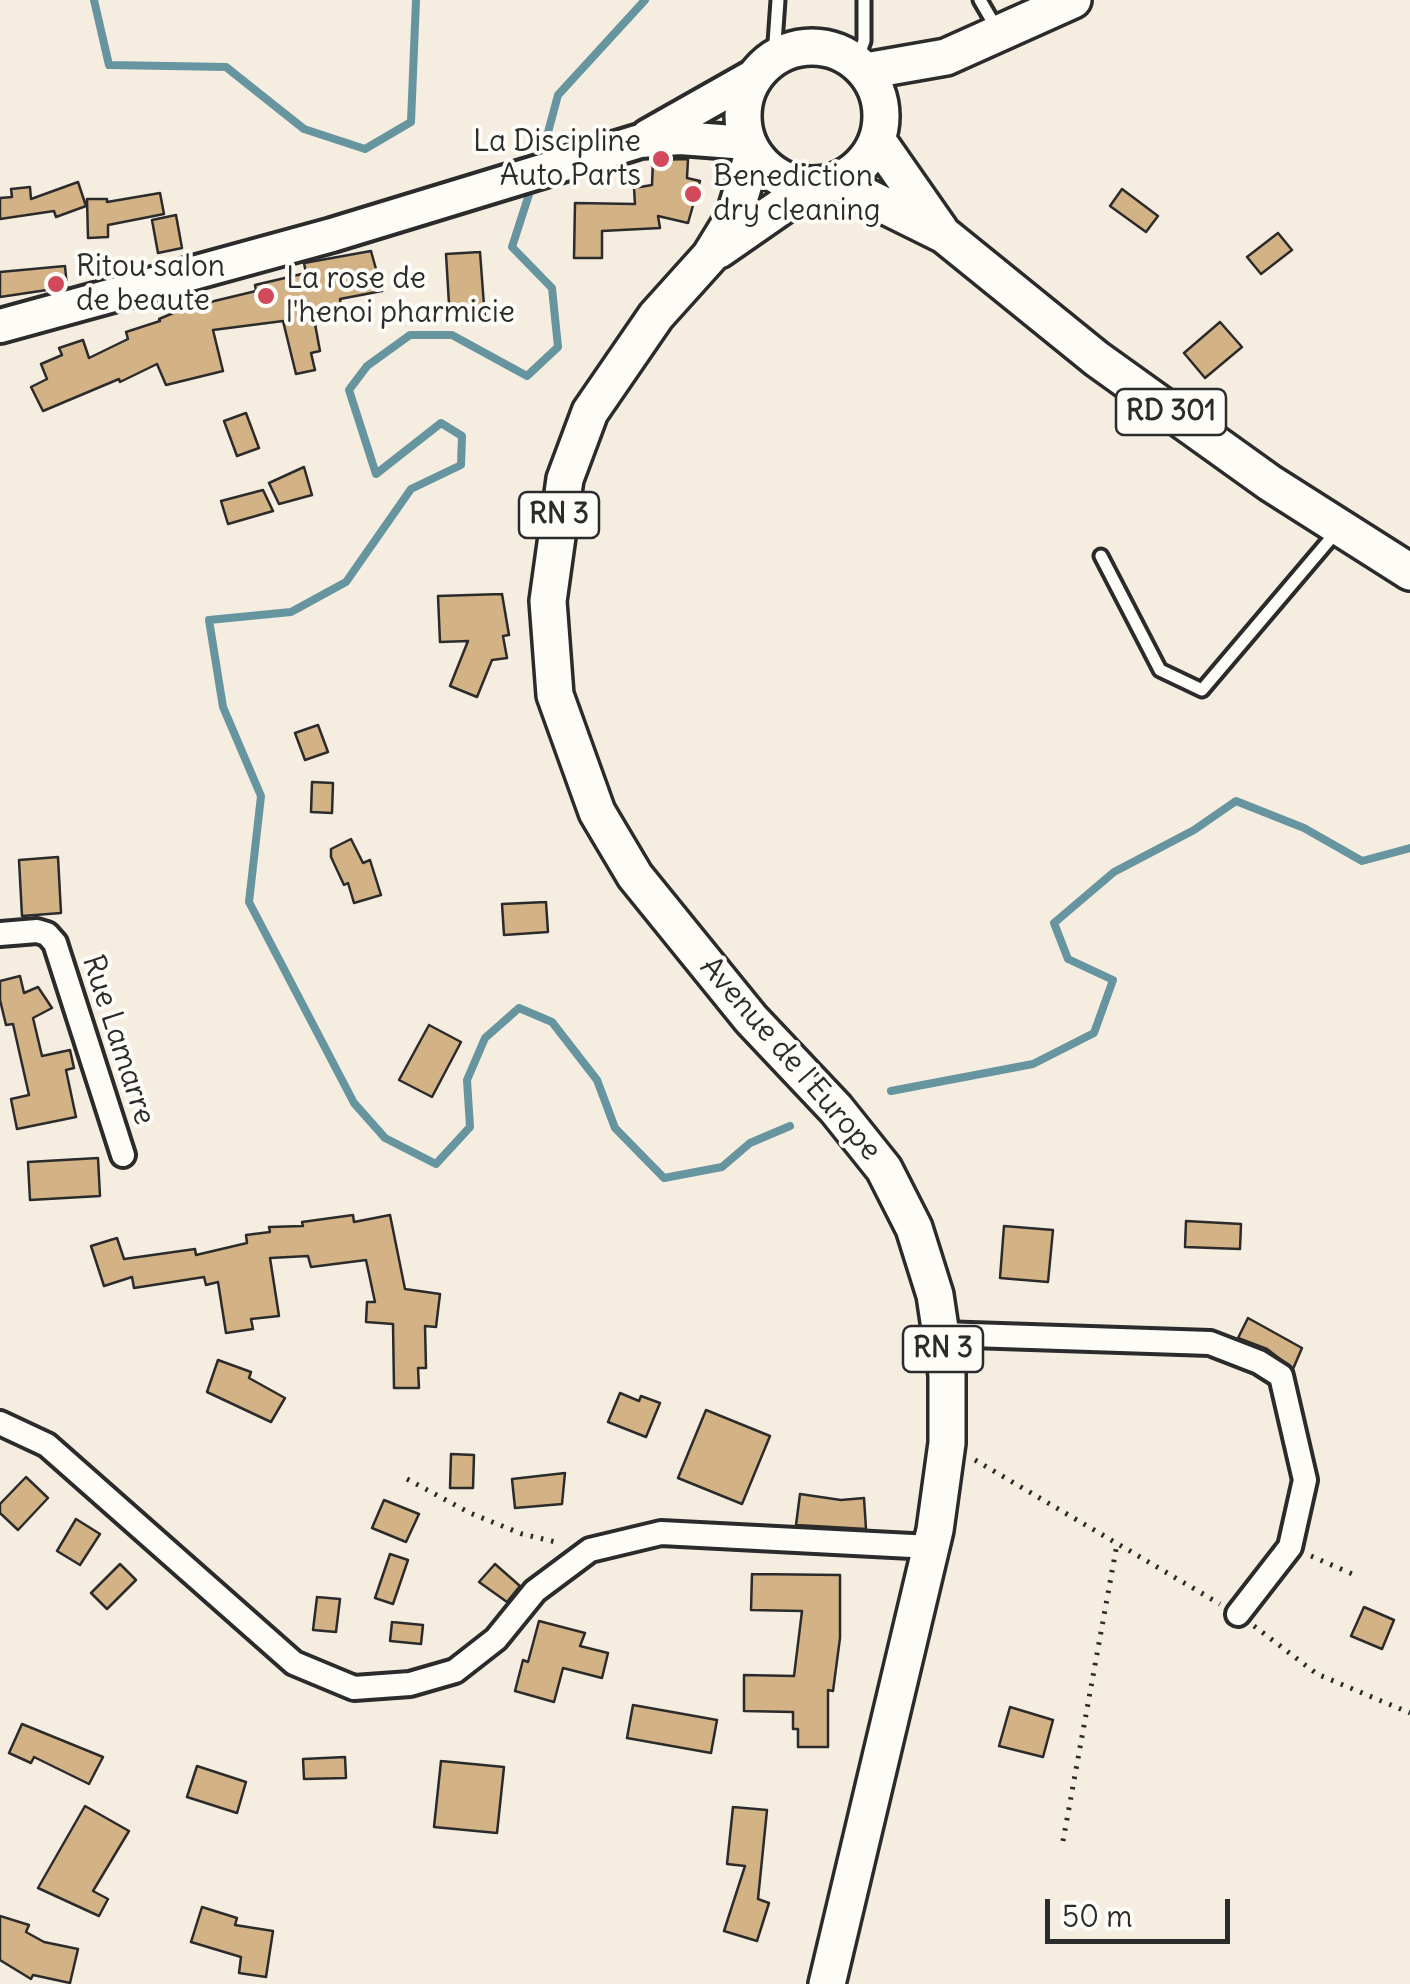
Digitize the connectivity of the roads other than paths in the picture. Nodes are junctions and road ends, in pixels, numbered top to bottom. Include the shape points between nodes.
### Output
1 (778, 0) edge
2 (864, 0) edge
3 (980, 0) edge
4 (1073, 0) edge
5 (999, 33) junction
6 (946, 57) junction
7 (764, 66) junction
8 (861, 66) junction
9 (880, 126) junction
10 (640, 141) junction
11 (750, 148) junction
12 (824, 184) junction
13 (944, 235) junction
14 (710, 256) junction
15 (0, 326) edge
16 (1340, 528) junction
17 (1101, 556) dead end
18 (1410, 572) edge
19 (0, 934) edge
20 (123, 1155) dead end
21 (941, 1334) junction
22 (0, 1423) edge
23 (930, 1547) junction
24 (1238, 1614) road end
25 (826, 1984) edge

1 - 7 lane
2 - 8 lane
3 - 5 lane
4 - 5 main road
5 - 6 main road
6 - 8 main road
6 - 9 main road
7 - 8 main road via 802,47 830,48
7 - 10 main road
7 - 11 main road via 743,108
8 - 9 main road via 877,89
9 - 12 main road via 861,166
9 - 13 main road, RD 301
10 - 11 main road via 680,138
10 - 15 main road
11 - 12 main road via 788,182
11 - 14 main road, Avenue de l'Europe / RN 3 via 734,217
12 - 13 main road, RD 301
12 - 14 main road, Avenue de l'Europe / RN 3
13 - 16 main road, RD 301 via 1097,359
14 - 21 main road, Avenue de l'Europe / RN 3 via 656,316 590,412 564,479 548,601 555,695 598,812 635,876 884,1169 914,1228
16 - 17 lane via 1202,690 1160,670
16 - 18 main road, RD 301
19 - 20 street, Rue Lamarre via 37,931 55,943
21 - 23 main road, Avenue de l'Europe / RN 3 via 947,1443
21 - 24 street via 1210,1343 1281,1376 1305,1480 1290,1546
22 - 23 street via 48,1446 294,1663 354,1688 410,1684 455,1671 496,1639 535,1590 590,1550 661,1533
23 - 25 main road, Avenue de l'Europe / RN 3

